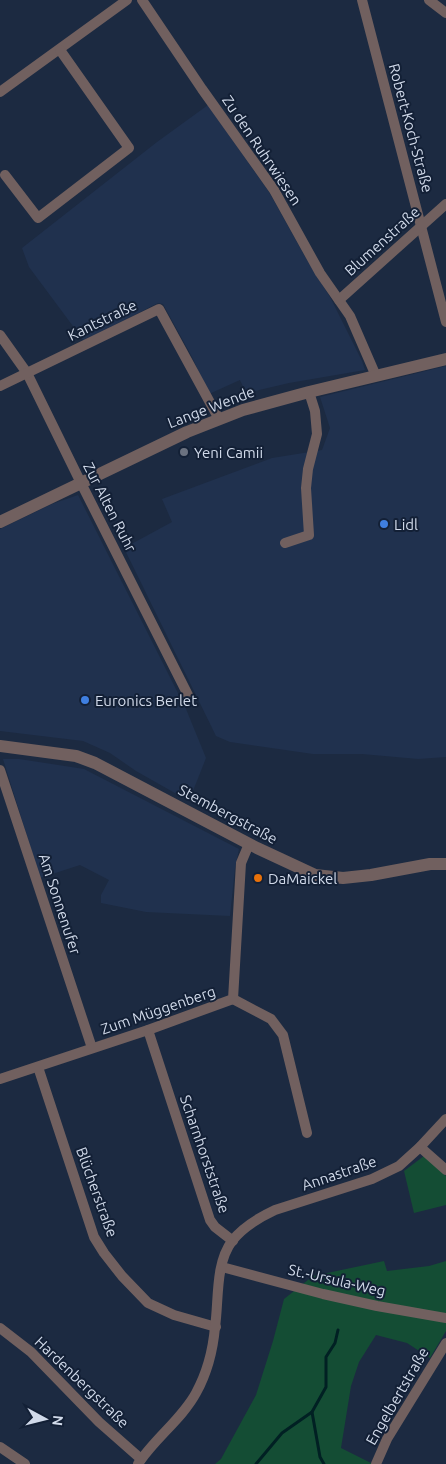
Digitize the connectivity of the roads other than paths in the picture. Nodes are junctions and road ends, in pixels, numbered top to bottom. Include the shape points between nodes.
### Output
1 (127, 0) edge
2 (142, 0) edge
3 (362, 0) edge
4 (429, 0) edge
5 (446, 13) edge
6 (60, 50) junction
7 (0, 92) edge
8 (5, 175) dead end
9 (446, 204) edge
10 (421, 225) junction
11 (339, 300) junction
12 (446, 322) edge
13 (0, 334) edge
14 (446, 359) edge
15 (28, 373) junction
16 (376, 376) junction
17 (0, 386) edge
18 (309, 392) junction
19 (219, 419) junction
20 (81, 484) junction
21 (0, 522) edge
22 (285, 543) dead end
23 (189, 697) dead end
24 (0, 747) edge
25 (0, 770) edge
26 (249, 844) junction
27 (446, 864) edge
28 (233, 999) junction
29 (148, 1030) junction
30 (92, 1048) junction
31 (38, 1067) junction
32 (0, 1079) edge
33 (446, 1119) edge
34 (307, 1133) dead end
35 (420, 1147) junction
36 (446, 1170) edge
37 (232, 1241) junction
38 (222, 1267) junction
39 (446, 1318) edge
40 (216, 1327) junction
41 (0, 1328) edge
42 (446, 1343) edge
43 (0, 1447) edge
44 (139, 1462) edge
45 (25, 1464) edge
46 (376, 1464) edge

1 - 6 street
2 - 11 street, Zu den Ruhrwiesen via 274,190 320,273
3 - 10 street, Robert-Koch-Straße
4 - 5 street
6 - 7 street
6 - 8 street via 129,148 38,218
9 - 10 street, Blumenstraße
10 - 11 street, Blumenstraße
10 - 12 street, Robert-Koch-Straße
11 - 16 street, Zu den Ruhrwiesen via 350,316
13 - 15 street, Zur Alten Ruhr
14 - 16 street, Lange Wende
15 - 17 street, Kantstraße
15 - 19 street, Kantstraße via 159,309
15 - 20 street, Zur Alten Ruhr
16 - 18 street, Lange Wende
18 - 19 street, Lange Wende
18 - 22 street via 318,434 306,488 309,534
19 - 20 street, Lange Wende
20 - 21 street, Lange Wende
20 - 23 street, Zur Alten Ruhr
24 - 26 street, Stembergstraße via 90,760
25 - 30 street, Am Sonnenufer
26 - 27 street, Stembergstraße via 315,875 342,878
26 - 28 street, Zum Müggenberg via 241,863
28 - 29 street, Zum Müggenberg
28 - 34 street via 271,1019 283,1035
29 - 30 street, Zum Müggenberg
29 - 37 street, Scharnhorststraße via 210,1220
30 - 31 street, Zum Müggenberg
31 - 32 street, Zum Müggenberg
31 - 40 street, Blücherstraße via 94,1237 104,1253 148,1303 174,1315
33 - 35 street, Annastraße
35 - 36 street
35 - 37 street, Annastraße via 398,1166 372,1179 263,1216
37 - 38 street
38 - 39 street, St.-Ursula-Weg via 322,1294
38 - 40 street
40 - 44 street via 210,1359 196,1394
41 - 44 street, Hardenbergstraße via 31,1352
42 - 46 street, Engelbertstraße via 396,1423
43 - 45 street

